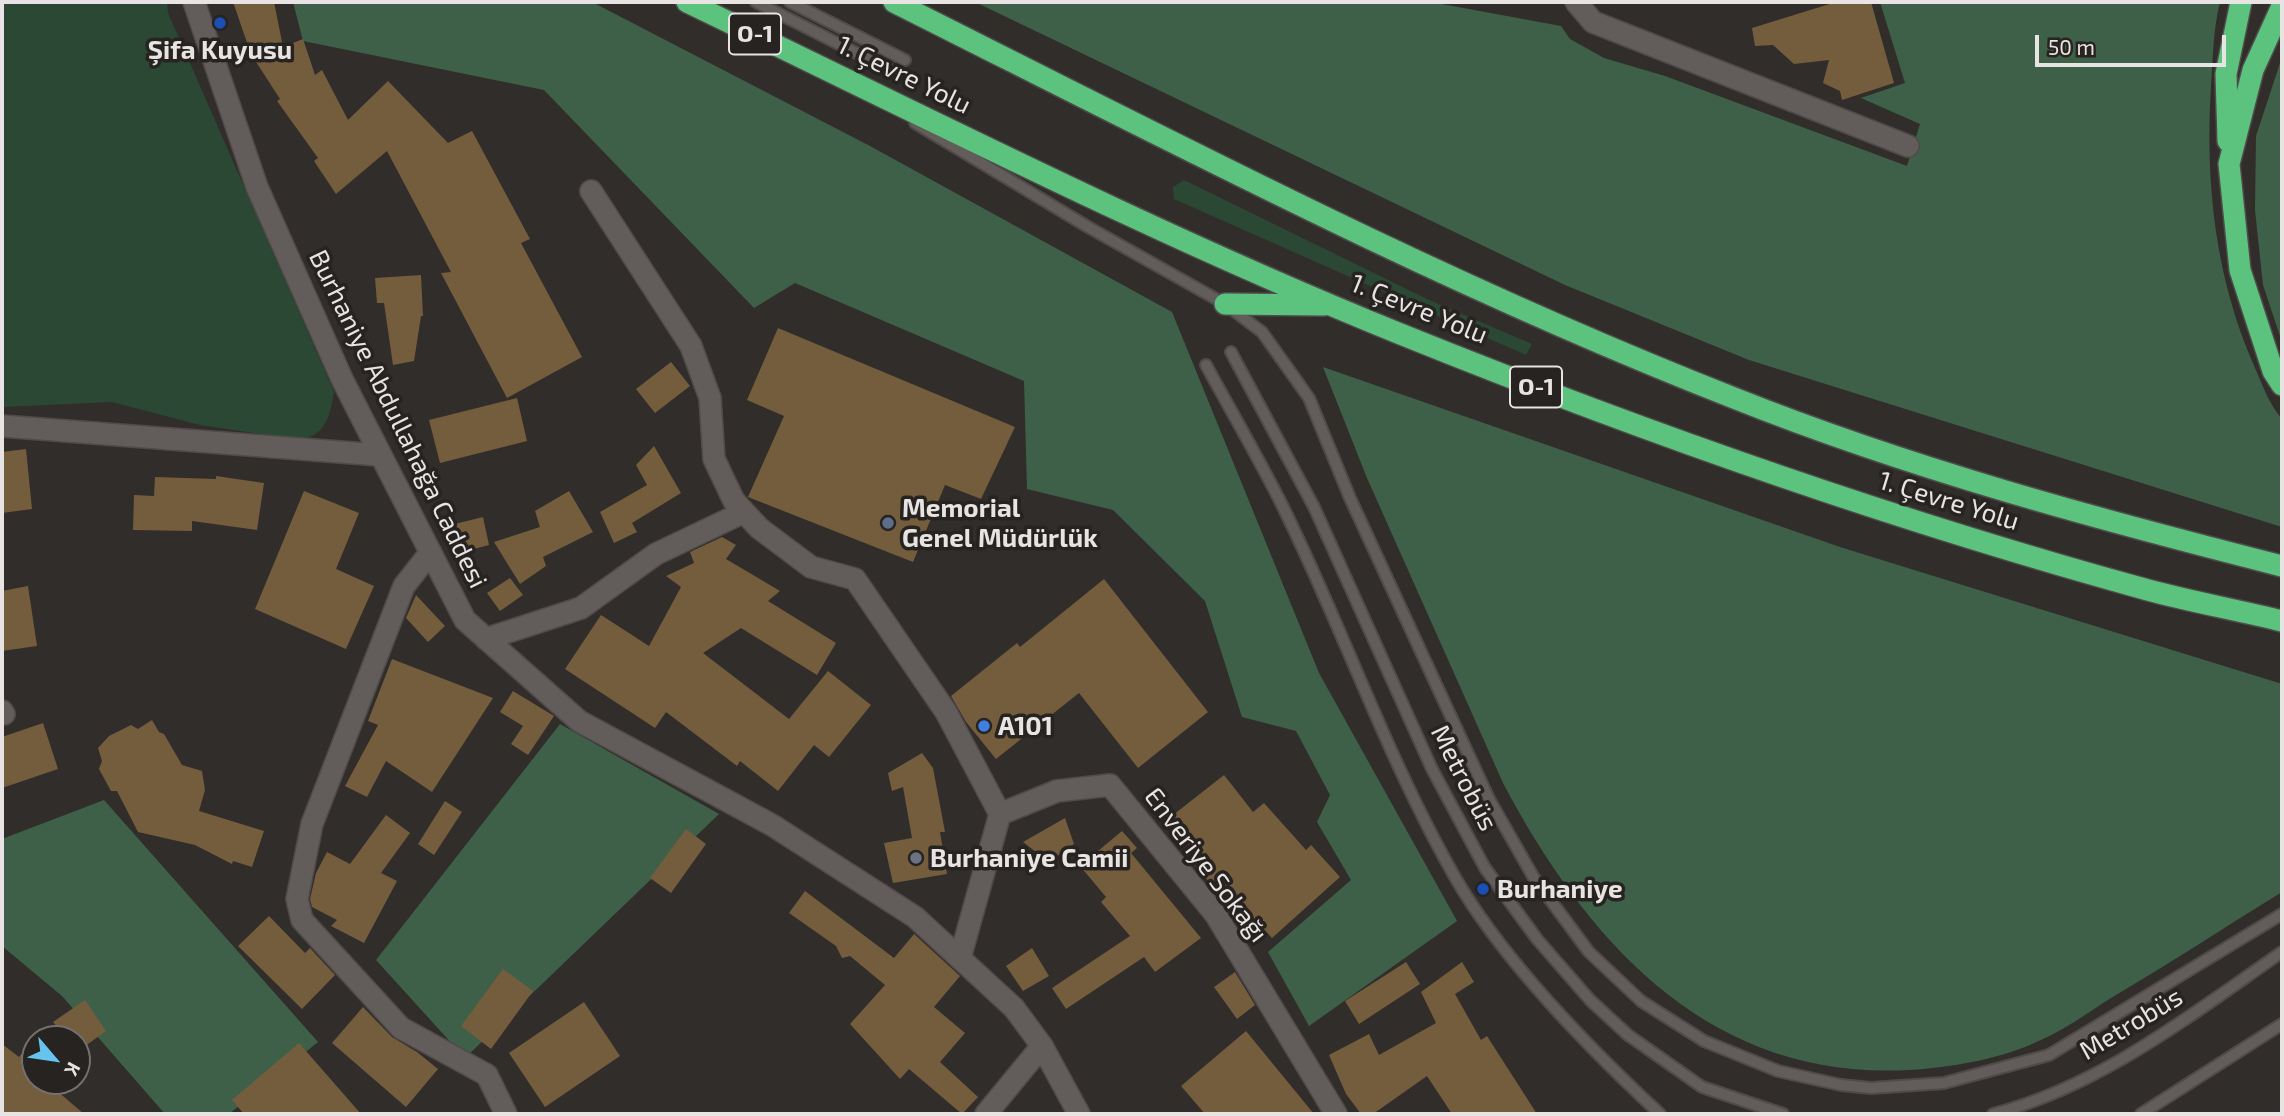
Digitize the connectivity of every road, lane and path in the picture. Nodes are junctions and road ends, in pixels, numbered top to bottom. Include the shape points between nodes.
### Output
1 (194, 2) edge
2 (687, 2) edge
3 (756, 2) edge
4 (790, 2) edge
5 (894, 2) edge
6 (1576, 2) edge
7 (2241, 2) edge
8 (2282, 6) edge
9 (905, 60) dead end
10 (822, 67) junction
11 (896, 73) dead end
12 (1908, 146) dead end
13 (2229, 164) junction
14 (591, 191) dead end
15 (1225, 304) junction
16 (1334, 305) junction
17 (1231, 352) dead end
18 (1206, 365) dead end
19 (2282, 385) edge
20 (2, 426) edge
21 (379, 455) junction
22 (744, 512) junction
23 (430, 553) junction
24 (2282, 566) edge
25 (2282, 621) edge
26 (486, 639) junction
27 (1000, 814) junction
28 (2282, 914) edge
29 (2282, 952) edge
30 (960, 958) junction
31 (2282, 1024) edge
32 (1042, 1046) junction
33 (506, 1114) edge
34 (986, 1114) edge
35 (1079, 1114) edge
36 (1336, 1114) edge
37 (1660, 1114) edge
38 (1783, 1114) edge
39 (1993, 1114) edge
40 (2141, 1114) edge

1 - 21 street, Burhaniye Abdullahağa Caddesi via 257,187
2 - 10 highway, 1. Çevre Yolu / O-1
3 - 11 lane
4 - 9 lane
5 - 24 highway, 1. Çevre Yolu / O-1 via 1468,287 1734,399 1905,461
6 - 12 street via 1594,22
7 - 13 highway via 2226,74
8 - 13 highway via 2253,70
10 - 15 lane
10 - 16 highway, 1. Çevre Yolu / O-1
13 - 19 highway via 2240,270
14 - 22 street via 691,346 710,398 714,459
15 - 16 highway
15 - 28 lane via 1262,332 1309,398 1350,498 1489,799 1534,878 1589,952 1641,1001 1704,1041 1778,1071 1841,1085 1871,1088 1944,1083 2049,1055
16 - 25 highway, 1. Çevre Yolu / O-1 via 1720,456 1890,514 2151,591
17 - 38 lane, Metrobüs via 1314,507 1432,769 1485,868 1546,949 1628,1035 1702,1087
18 - 37 lane, Metrobüs via 1282,506 1408,788 1457,881 1522,970
20 - 21 street
21 - 23 street, Burhaniye Abdullahağa Caddesi
22 - 26 street via 656,554 581,608
22 - 27 street via 811,567 855,579 946,712
23 - 26 street, Burhaniye Abdullahağa Caddesi via 465,620
23 - 33 street via 404,586 331,774 312,824 297,899 302,920 401,1028 487,1075
26 - 30 street, Burhaniye Abdullahağa Caddesi via 579,721 772,825 915,917
27 - 30 street
27 - 36 street, Enveriye Sokağı via 1057,791 1110,785 1216,915
29 - 39 lane, Metrobüs via 2109,1068 2031,1104
30 - 32 street, Burhaniye Abdullahağa Caddesi via 1014,1008
31 - 40 lane
32 - 34 street
32 - 35 street, Burhaniye Abdullahağa Caddesi

